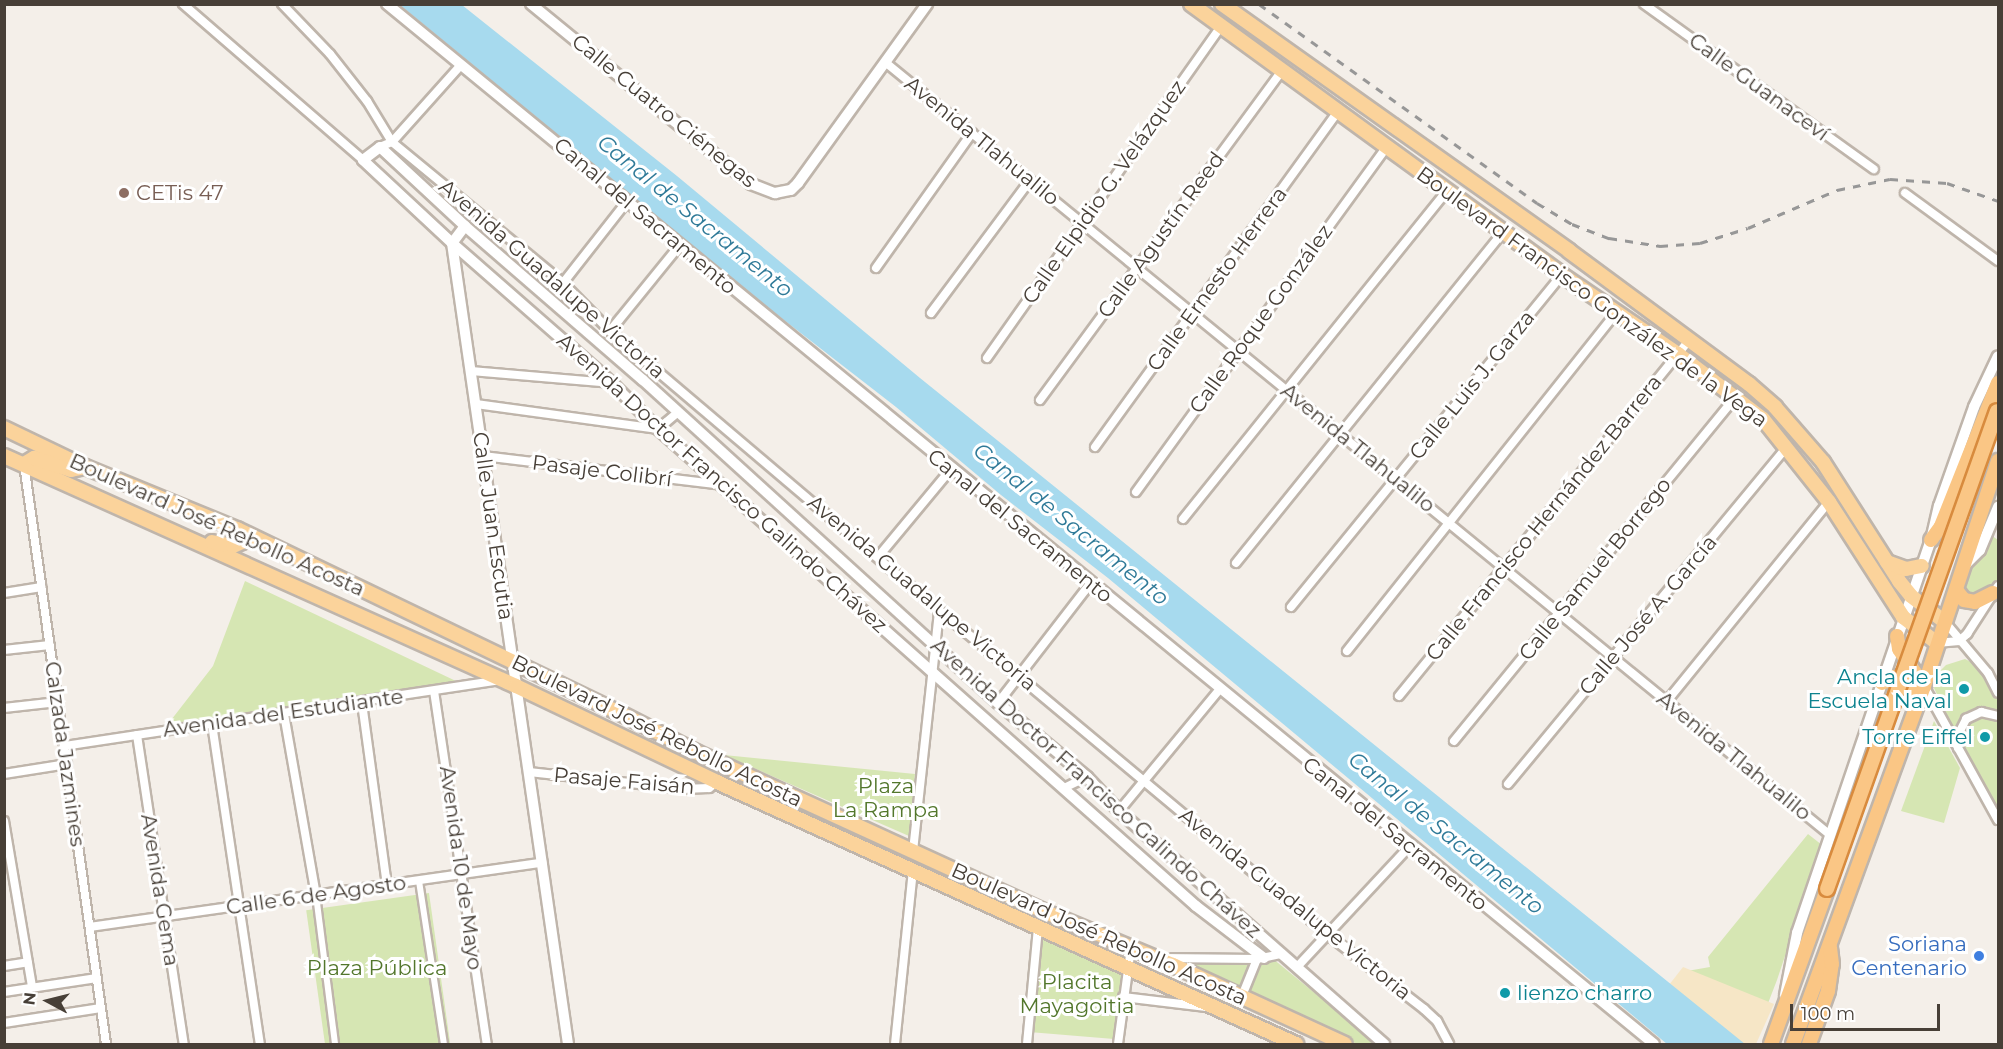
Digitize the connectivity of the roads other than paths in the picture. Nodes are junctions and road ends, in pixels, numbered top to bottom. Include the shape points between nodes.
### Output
1 (183, 4) edge
2 (282, 4) edge
3 (387, 4) edge
4 (531, 4) edge
5 (927, 4) edge
6 (1191, 4) edge
7 (1222, 4) edge
8 (1644, 4) edge
9 (1221, 26) junction
10 (885, 62) junction
11 (460, 66) junction
12 (1282, 70) junction
13 (1338, 111) junction
14 (972, 133) junction
15 (392, 142) junction
16 (380, 147) junction
17 (1387, 147) junction
18 (363, 160) junction
19 (1874, 169) dead end
20 (1030, 180) junction
21 (1447, 191) junction
22 (1905, 193) dead end
23 (628, 200) junction
24 (1082, 223) junction
25 (465, 226) junction
26 (1503, 232) junction
27 (452, 243) junction
28 (679, 246) junction
29 (1998, 261) edge
30 (876, 268) dead end
31 (1137, 268) junction
32 (1562, 274) junction
33 (563, 283) junction
34 (1617, 312) junction
35 (931, 313) dead end
36 (1192, 313) junction
37 (610, 331) junction
38 (1689, 341) junction
39 (1238, 350) junction
40 (1678, 354) junction
41 (1998, 356) edge
42 (987, 358) dead end
43 (471, 371) junction
44 (1998, 382) edge
45 (612, 383) junction
46 (1287, 390) junction
47 (1736, 397) junction
48 (1041, 400) dead end
49 (476, 404) junction
50 (1998, 407) edge
51 (678, 412) junction
52 (4, 428) edge
53 (658, 429) junction
54 (1340, 434) junction
55 (1095, 447) dead end
56 (1788, 447) junction
57 (4, 456) edge
58 (483, 456) junction
59 (1998, 461) edge
60 (24, 464) junction
61 (85, 467) junction
62 (951, 469) junction
63 (1395, 479) junction
64 (722, 485) junction
65 (1136, 492) dead end
66 (1829, 502) junction
67 (1998, 507) edge
68 (1183, 519) dead end
69 (1449, 523) junction
70 (178, 534) junction
71 (248, 535) junction
72 (1931, 540) junction
73 (878, 557) junction
74 (1887, 562) junction
75 (1236, 563) dead end
76 (1922, 566) junction
77 (1503, 567) junction
78 (1962, 568) junction
79 (1090, 584) junction
80 (42, 587) junction
81 (1996, 589) edge
82 (1956, 590) junction
83 (4, 593) edge
84 (1911, 596) junction
85 (1291, 607) dead end
86 (939, 610) junction
87 (1559, 613) junction
88 (1903, 617) junction
89 (1945, 622) junction
90 (1897, 636) junction
91 (1959, 641) junction
92 (1937, 643) junction
93 (50, 645) junction
94 (935, 645) junction
95 (4, 650) edge
96 (1347, 651) dead end
97 (1613, 657) junction
98 (513, 662) junction
99 (931, 670) junction
100 (1019, 675) junction
101 (502, 680) junction
102 (1882, 683) junction
103 (516, 686) junction
104 (1924, 686) junction
105 (1219, 690) junction
106 (434, 691) junction
107 (1998, 693) edge
108 (1399, 696) dead end
109 (1667, 701) junction
110 (58, 702) junction
111 (362, 703) junction
112 (998, 703) junction
113 (4, 708) edge
114 (1915, 709) junction
115 (284, 714) junction
116 (1998, 716) edge
117 (212, 724) junction
118 (137, 735) junction
119 (1454, 741) dead end
120 (64, 746) junction
121 (1958, 748) junction
122 (67, 764) junction
123 (529, 772) junction
124 (4, 774) edge
125 (1087, 777) junction
126 (1145, 781) junction
127 (717, 782) junction
128 (1508, 784) dead end
129 (1064, 788) junction
130 (1119, 811) junction
131 (1998, 820) edge
132 (4, 821) edge
133 (1830, 835) junction
134 (1410, 846) junction
135 (912, 851) junction
136 (542, 863) junction
137 (913, 871) junction
138 (462, 875) junction
139 (419, 881) junction
140 (387, 885) junction
141 (993, 888) junction
142 (316, 895) junction
143 (239, 906) junction
144 (164, 917) junction
145 (90, 927) junction
146 (1038, 927) junction
147 (1327, 934) junction
148 (1829, 943) junction
149 (1131, 948) junction
150 (1281, 954) junction
151 (1156, 957) junction
152 (1261, 958) junction
153 (28, 962) junction
154 (4, 966) edge
155 (1297, 967) junction
156 (1128, 969) junction
157 (97, 978) junction
158 (32, 987) junction
159 (4, 992) edge
160 (1242, 996) junction
161 (1123, 998) junction
162 (101, 1008) junction
163 (1216, 1008) junction
164 (1785, 1009) junction
165 (4, 1023) edge
166 (1777, 1029) junction
167 (106, 1044) edge
168 (184, 1044) edge
169 (260, 1044) edge
170 (335, 1044) edge
171 (444, 1044) edge
172 (487, 1044) edge
173 (568, 1044) edge
174 (896, 1044) edge
175 (1027, 1044) edge
176 (1118, 1044) edge
177 (1296, 1044) edge
178 (1345, 1044) edge
179 (1383, 1044) edge
180 (1449, 1044) edge
181 (1654, 1044) edge
182 (1763, 1044) edge
183 (1772, 1044) edge
184 (1793, 1044) edge
185 (1809, 1044) edge

1 - 18 street, Avenida Doctor Francisco Galindo Chávez
2 - 15 street, Avenida Guadalupe Victoria via 330,54 367,101
3 - 11 street, Canal del Sacramento
4 - 10 street, Calle Cuatro Ciénegas via 751,184 768,192 783,192 798,183
5 - 10 street, Calle Cuatro Ciénegas
6 - 9 main road, Boulevard Francisco González de la Vega
7 - 38 main road, Boulevard Francisco González de la Vega
8 - 19 street, Calle Guanaceví
9 - 12 main road, Boulevard Francisco González de la Vega
9 - 24 street, Calle Elpidio G. Velázquez
10 - 14 street, Avenida Tlahualilo
11 - 15 street
11 - 23 street, Canal del Sacramento
12 - 13 main road, Boulevard Francisco González de la Vega
12 - 31 street, Calle Agustín Reed
13 - 17 main road, Boulevard Francisco González de la Vega
13 - 36 street, Calle Ernesto Herrera
14 - 20 street, Avenida Tlahualilo
14 - 30 street
15 - 16 street
15 - 33 street, Avenida Guadalupe Victoria
16 - 18 street
16 - 25 street, Avenida Doctor Francisco Galindo Chávez
17 - 21 main road, Boulevard Francisco González de la Vega
17 - 39 street, Calle Roque González
18 - 27 street, Avenida Doctor Francisco Galindo Chávez
20 - 24 street, Avenida Tlahualilo
20 - 35 street
21 - 26 main road, Boulevard Francisco González de la Vega
21 - 46 street
22 - 29 street
23 - 28 street, Canal del Sacramento
23 - 33 street
24 - 31 street, Avenida Tlahualilo
24 - 42 street, Calle Elpidio G. Velázquez
25 - 27 street
25 - 51 street, Avenida Doctor Francisco Galindo Chávez
26 - 32 main road, Boulevard Francisco González de la Vega
26 - 54 street
27 - 43 street, Calle Juan Escutia
27 - 45 street, Avenida Doctor Francisco Galindo Chávez
28 - 37 street
28 - 62 street, Canal del Sacramento
31 - 36 street, Avenida Tlahualilo
31 - 48 street, Calle Agustín Reed
32 - 34 main road, Boulevard Francisco González de la Vega
32 - 63 street, Calle Luis J. Garza
33 - 37 street, Avenida Guadalupe Victoria
34 - 40 main road, Boulevard Francisco González de la Vega
34 - 69 street
36 - 39 street, Avenida Tlahualilo
36 - 55 street, Calle Ernesto Herrera
37 - 73 street, Avenida Guadalupe Victoria
38 - 40 street, Calle Francisco Hernández Barrera
38 - 74 main road, Boulevard Francisco González de la Vega via 1749,384 1801,434
39 - 46 street, Avenida Tlahualilo
39 - 65 street, Calle Roque González
40 - 47 main road, Boulevard Francisco González de la Vega
40 - 77 street, Calle Francisco Hernández Barrera
41 - 72 street via 1963,435
43 - 45 street
43 - 49 street, Calle Juan Escutia
44 - 72 highway via 1941,526
45 - 53 street, Avenida Doctor Francisco Galindo Chávez
46 - 54 street, Avenida Tlahualilo
46 - 68 street
47 - 56 main road, Boulevard Francisco González de la Vega
47 - 87 street, Calle Samuel Borrego
49 - 53 street
49 - 58 street, Calle Juan Escutia
50 - 164 highway, bridge
51 - 53 street
51 - 94 street, Avenida Doctor Francisco Galindo Chávez
52 - 61 main road, Boulevard José Rebollo Acosta
53 - 64 street, Avenida Doctor Francisco Galindo Chávez
54 - 63 street, Avenida Tlahualilo
54 - 75 street
56 - 66 main road, Boulevard Francisco González de la Vega
56 - 97 street, Calle José A. García
57 - 60 main road, Boulevard José Rebollo Acosta
58 - 64 street, Pasaje Colibrí
58 - 98 street, Calle Juan Escutia
59 - 78 highway
60 - 61 main road via 34,458 71,470
60 - 70 main road, Boulevard José Rebollo Acosta
60 - 80 street, Calzada Jazmines
61 - 71 main road, Boulevard José Rebollo Acosta
62 - 73 street
62 - 79 street, Canal del Sacramento
63 - 69 street, Avenida Tlahualilo
63 - 85 street, Calle Luis J. Garza
64 - 99 street, Avenida Doctor Francisco Galindo Chávez
66 - 88 main road, Boulevard Francisco González de la Vega
66 - 109 street
67 - 78 street via 1980,550
69 - 77 street, Avenida Tlahualilo
69 - 96 street
70 - 71 main road via 229,546 242,542
70 - 101 main road, Boulevard José Rebollo Acosta
71 - 98 main road, Boulevard José Rebollo Acosta
72 - 76 street
73 - 86 street, Avenida Guadalupe Victoria
74 - 76 main road via 1906,569
74 - 84 main road, Boulevard Francisco González de la Vega
76 - 84 street
77 - 87 street, Avenida Tlahualilo
77 - 108 street, Calle Francisco Hernández Barrera
78 - 82 highway
79 - 100 street
79 - 105 street, Canal del Sacramento
80 - 83 street
80 - 93 street, Calzada Jazmines
81 - 82 highway via 1975,602 1964,600
81 - 91 street via 1984,612
82 - 89 highway
84 - 88 street
84 - 89 main road, Boulevard Francisco González de la Vega
86 - 94 street
86 - 100 street, Avenida Guadalupe Victoria
87 - 97 street, Avenida Tlahualilo
87 - 119 street, Calle Samuel Borrego
88 - 90 street
88 - 92 main road, Boulevard Francisco González de la Vega
89 - 91 street
89 - 92 highway
90 - 102 street
90 - 104 highway via 1899,649
91 - 92 street
91 - 107 street via 1988,673
92 - 104 highway
93 - 95 street
93 - 110 street, Calzada Jazmines
94 - 99 street
94 - 112 street, Avenida Doctor Francisco Galindo Chávez
97 - 109 street, Avenida Tlahualilo
97 - 128 street, Calle José A. García
98 - 103 street, Calle Juan Escutia
98 - 135 main road, Boulevard José Rebollo Acosta
99 - 129 street, Avenida Doctor Francisco Galindo Chávez
99 - 135 street
100 - 112 street
100 - 126 street, Avenida Guadalupe Victoria
101 - 103 main road, Boulevard José Rebollo Acosta
101 - 106 street, Avenida del Estudiante
102 - 114 highway via 1895,677 1905,681 1914,696
102 - 133 street
103 - 123 street, Calle Juan Escutia
103 - 127 main road, Boulevard José Rebollo Acosta
104 - 114 highway
104 - 121 street
105 - 126 street
105 - 134 street, Canal del Sacramento
106 - 111 street, Avenida del Estudiante
106 - 138 street, Avenida 10 de Mayo
109 - 133 street, Avenida Tlahualilo
110 - 113 street
110 - 120 street, Calzada Jazmines
111 - 115 street, Avenida del Estudiante
111 - 140 street
112 - 125 street, Avenida Doctor Francisco Galindo Chávez
114 - 148 highway
115 - 117 street, Avenida del Estudiante
115 - 142 street
116 - 121 street via 1981,712 1966,719 1959,733
117 - 118 street, Avenida del Estudiante
117 - 143 street
118 - 120 street, Avenida del Estudiante
118 - 144 street, Avenida Gema
120 - 122 street, Calzada Jazmines
121 - 131 street
122 - 124 street
122 - 145 street, Calzada Jazmines
123 - 127 street, Pasaje Faisán via 682,789 709,788
123 - 136 street, Calle Juan Escutia
125 - 129 street
125 - 130 street, Avenida Doctor Francisco Galindo Chávez
126 - 130 street
126 - 147 street, Avenida Guadalupe Victoria
127 - 137 main road, Boulevard José Rebollo Acosta
129 - 152 street, Avenida Doctor Francisco Galindo Chávez via 1196,906
130 - 150 street, Avenida Doctor Francisco Galindo Chávez
132 - 153 street
133 - 164 street via 1795,941
134 - 147 street
134 - 181 street, Canal del Sacramento
135 - 141 main road, Boulevard José Rebollo Acosta
136 - 138 street, Calle 6 de Agosto
136 - 173 street, Calle Juan Escutia
137 - 141 main road via 928,866 978,887
137 - 146 main road, Boulevard José Rebollo Acosta
137 - 174 street
138 - 139 street, Calle 6 de Agosto
138 - 172 street, Avenida 10 de Mayo
139 - 140 street, Calle 6 de Agosto
139 - 171 street
140 - 142 street, Calle 6 de Agosto
141 - 149 main road, Boulevard José Rebollo Acosta
142 - 143 street, Calle 6 de Agosto
142 - 170 street
143 - 144 street, Calle 6 de Agosto
143 - 169 street
144 - 145 street, Calle 6 de Agosto
144 - 168 street, Avenida Gema
145 - 157 street, Calzada Jazmines
146 - 156 main road, Boulevard José Rebollo Acosta
146 - 175 street
147 - 155 street
147 - 180 street, Avenida Guadalupe Victoria via 1430,1015
148 - 184 highway
148 - 185 highway via 1832,964 1828,990
149 - 151 main road, Boulevard José Rebollo Acosta
149 - 156 street
150 - 152 street
150 - 155 street, Avenida Doctor Francisco Galindo Chávez
151 - 152 street
151 - 160 main road, Boulevard José Rebollo Acosta
152 - 160 street
153 - 154 street
153 - 158 street
155 - 179 street, Avenida Doctor Francisco Galindo Chávez
156 - 161 street
156 - 163 main road, Boulevard José Rebollo Acosta
157 - 158 street
157 - 162 street, Calzada Jazmines
158 - 159 street
160 - 178 main road, Boulevard José Rebollo Acosta
161 - 163 street
161 - 176 street
162 - 165 street
162 - 167 street, Calzada Jazmines
163 - 177 main road, Boulevard José Rebollo Acosta
164 - 166 highway
166 - 182 highway
166 - 183 highway

